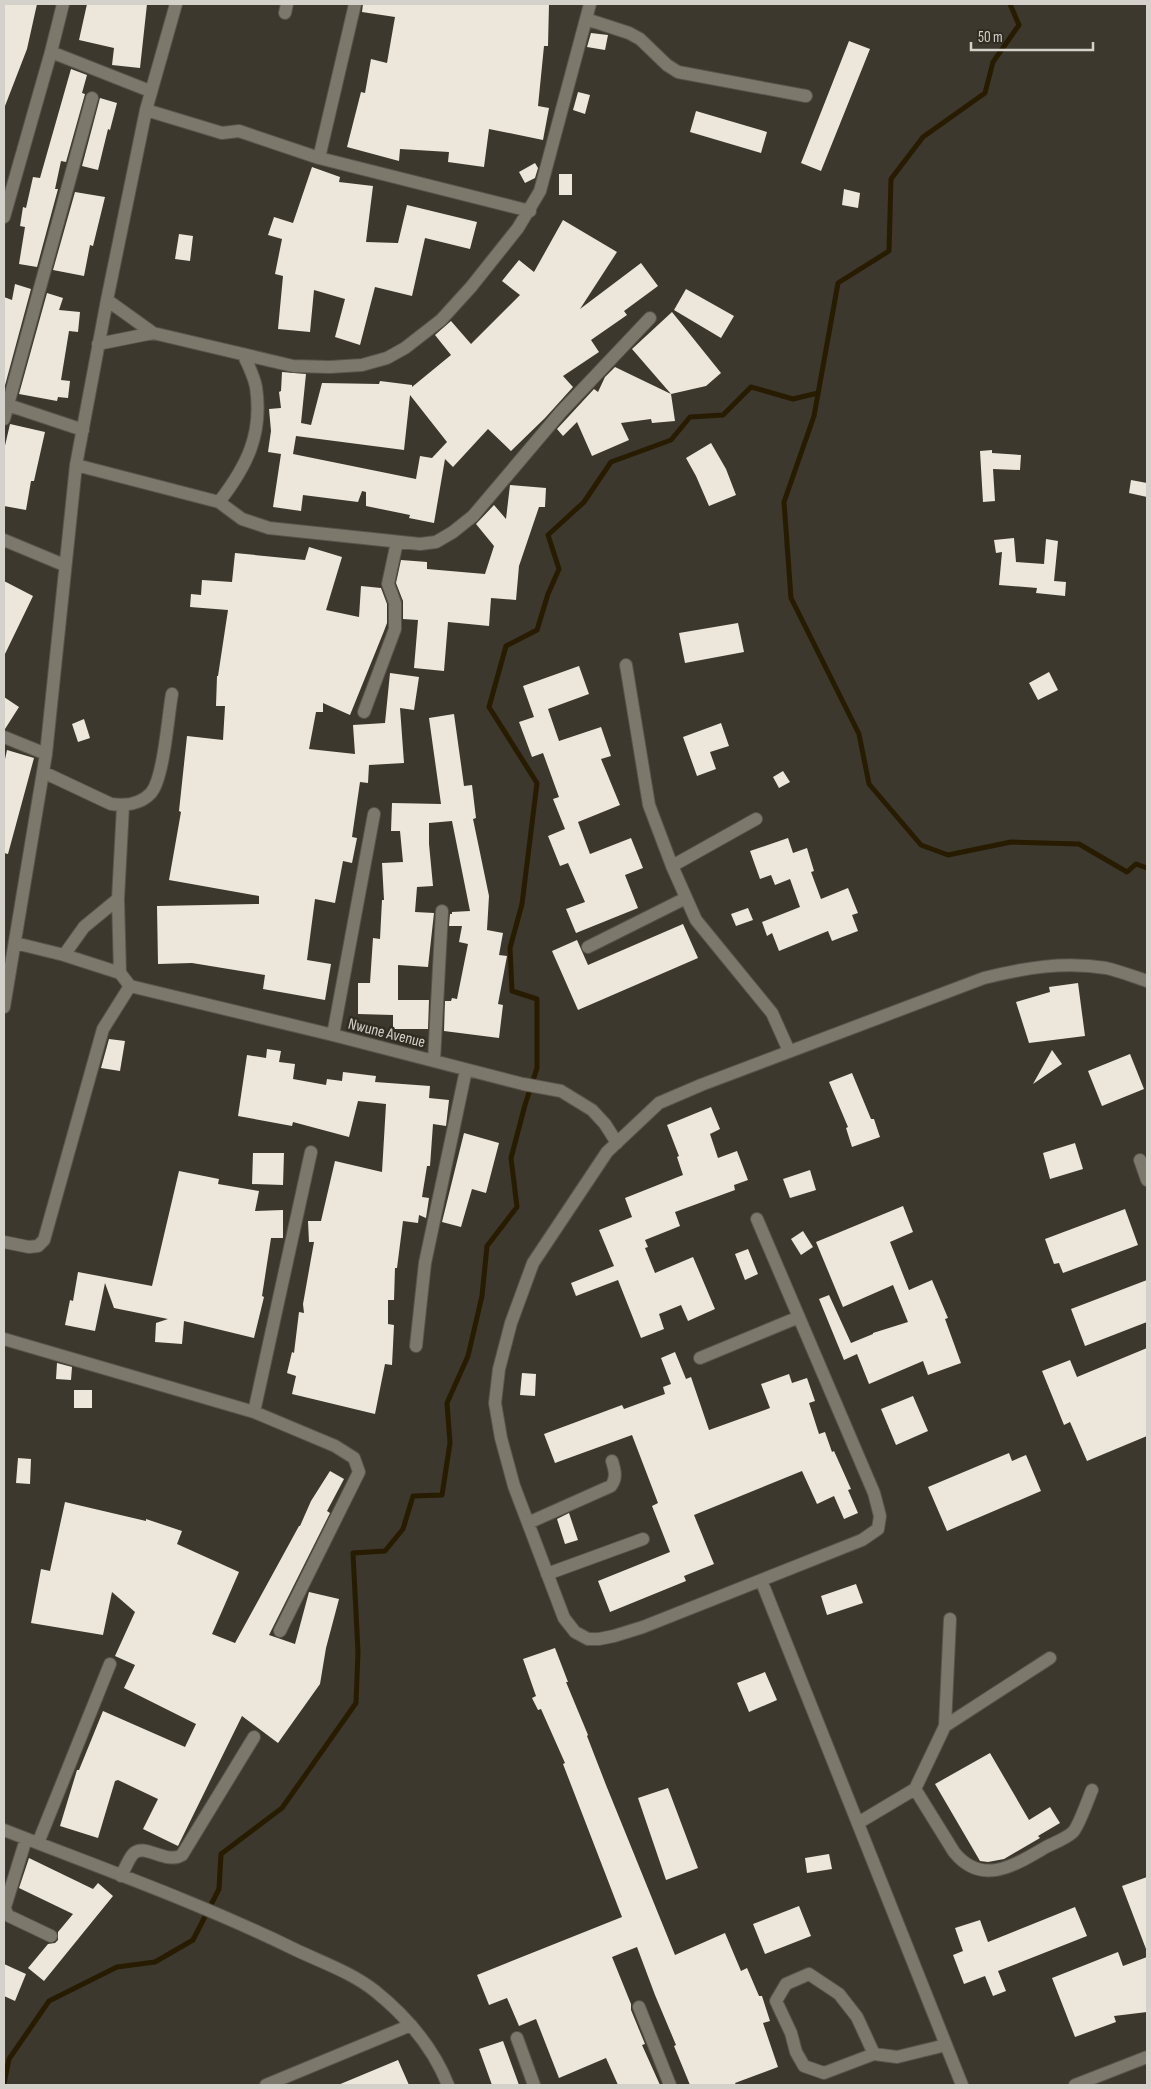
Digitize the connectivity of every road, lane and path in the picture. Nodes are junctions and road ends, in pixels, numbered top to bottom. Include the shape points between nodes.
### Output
1 (63, 4) edge
2 (176, 4) edge
3 (355, 4) edge
4 (590, 4) edge
5 (586, 19) junction
6 (51, 52) junction
7 (150, 91) junction
8 (806, 96) dead end
9 (92, 98) dead end
10 (146, 110) junction
11 (319, 158) junction
12 (530, 211) junction
13 (4, 217) edge
14 (107, 300) junction
15 (650, 318) dead end
16 (154, 333) junction
17 (98, 344) junction
18 (244, 354) junction
19 (8, 405) junction
20 (4, 419) edge
21 (83, 430) junction
22 (76, 465) junction
23 (219, 502) junction
24 (4, 540) edge
25 (397, 542) junction
26 (64, 565) junction
27 (626, 665) dead end
28 (172, 694) dead end
29 (364, 712) dead end
30 (4, 737) edge
31 (46, 754) junction
32 (43, 772) junction
33 (123, 806) junction
34 (374, 814) dead end
35 (756, 819) dead end
36 (672, 866) junction
37 (686, 898) junction
38 (118, 899) junction
39 (442, 911) dead end
40 (15, 943) junction
41 (588, 947) dead end
42 (64, 955) junction
43 (120, 973) junction
44 (1147, 981) edge
45 (130, 986) junction
46 (4, 1007) edge
47 (333, 1034) junction
48 (789, 1051) junction
49 (434, 1061) junction
50 (466, 1070) junction
51 (617, 1143) junction
52 (311, 1152) dead end
53 (1140, 1160) dead end
54 (1147, 1180) edge
55 (757, 1219) dead end
56 (4, 1242) edge
57 (799, 1316) junction
58 (4, 1339) edge
59 (416, 1346) dead end
60 (700, 1358) dead end
61 (254, 1412) junction
62 (612, 1461) dead end
63 (528, 1523) junction
64 (643, 1539) dead end
65 (547, 1574) junction
66 (761, 1580) junction
67 (950, 1619) dead end
68 (280, 1631) dead end
69 (1050, 1658) dead end
70 (110, 1664) dead end
71 (946, 1726) junction
72 (254, 1737) dead end
73 (916, 1789) junction
74 (1092, 1790) dead end
75 (858, 1823) junction
76 (4, 1830) edge
77 (32, 1841) junction
78 (125, 1877) junction
79 (52, 1936) dead end
80 (639, 2007) dead end
81 (411, 2025) junction
82 (517, 2038) dead end
83 (946, 2045) junction
84 (874, 2054) junction
85 (1147, 2057) edge
86 (266, 2085) edge
87 (448, 2085) edge
88 (534, 2085) edge
89 (670, 2085) edge
90 (962, 2085) edge
91 (1075, 2085) edge

1 - 6 street
2 - 7 street
3 - 11 street
4 - 5 street
5 - 8 street via 640,39 661,61 678,72
5 - 12 street via 540,192
6 - 7 street
6 - 13 street
7 - 10 street
9 - 19 street
10 - 11 street via 222,133 239,131
10 - 14 street
11 - 12 street
12 - 18 street via 472,287 441,320 387,358 362,365 293,366
14 - 16 street
14 - 17 street
15 - 25 street via 561,412 473,516 436,542
16 - 17 street
16 - 18 street
17 - 21 street
18 - 23 street via 256,385 253,445 246,462
19 - 20 street
19 - 21 street
21 - 22 street
22 - 23 street
22 - 26 street
23 - 25 street via 242,519 270,528
24 - 26 street
25 - 29 street via 388,584 395,603 395,629
26 - 31 street
27 - 36 street via 649,805
28 - 33 street via 159,779 151,793
30 - 31 street
31 - 32 street
32 - 33 street via 111,804
32 - 40 street
33 - 38 street
34 - 47 street
35 - 36 street
36 - 37 street
37 - 41 street
37 - 48 street via 696,920 772,1013
38 - 42 street via 84,927
38 - 43 street
39 - 49 street
40 - 42 street
40 - 46 street
42 - 43 street
43 - 45 street
44 - 48 street via 1108,968 1065,964 1021,969 984,978
45 - 47 street, Nwune Avenue
45 - 56 street via 103,1029 44,1240 38,1246 29,1247
47 - 49 street, Nwune Avenue
48 - 51 street via 659,1104
49 - 50 street, Nwune Avenue
50 - 51 street, Nwune Avenue via 561,1092 592,1110
50 - 59 street via 425,1263
51 - 63 street via 607,1152 533,1263 511,1323 499,1369 495,1403 501,1438
52 - 61 street
53 - 54 street
55 - 57 street
57 - 60 street
57 - 66 street via 874,1493 880,1516 878,1529 862,1540
58 - 61 street
61 - 68 street via 335,1446 354,1458 359,1472
62 - 63 street via 616,1475 611,1486
63 - 65 street
64 - 65 street
65 - 66 street via 564,1618 575,1632 588,1639 599,1640 643,1627
66 - 75 street
67 - 71 street
69 - 71 street
70 - 77 street
71 - 73 street
72 - 78 street via 182,1855 167,1858 139,1851 134,1854
73 - 74 street via 962,1862 982,1871 1012,1866 1073,1832
73 - 75 street
75 - 83 street
76 - 77 street
77 - 78 street
77 - 79 street via 5,1907 6,1912
78 - 81 street via 236,1920 360,1981 393,2006
80 - 89 street
81 - 86 street
81 - 87 street via 433,2055
82 - 88 street
83 - 84 street via 897,2057
83 - 90 street
84 - 84 street via 824,2073 804,2066 776,2000 786,1984 809,1974 839,1994 857,2018
85 - 91 street

